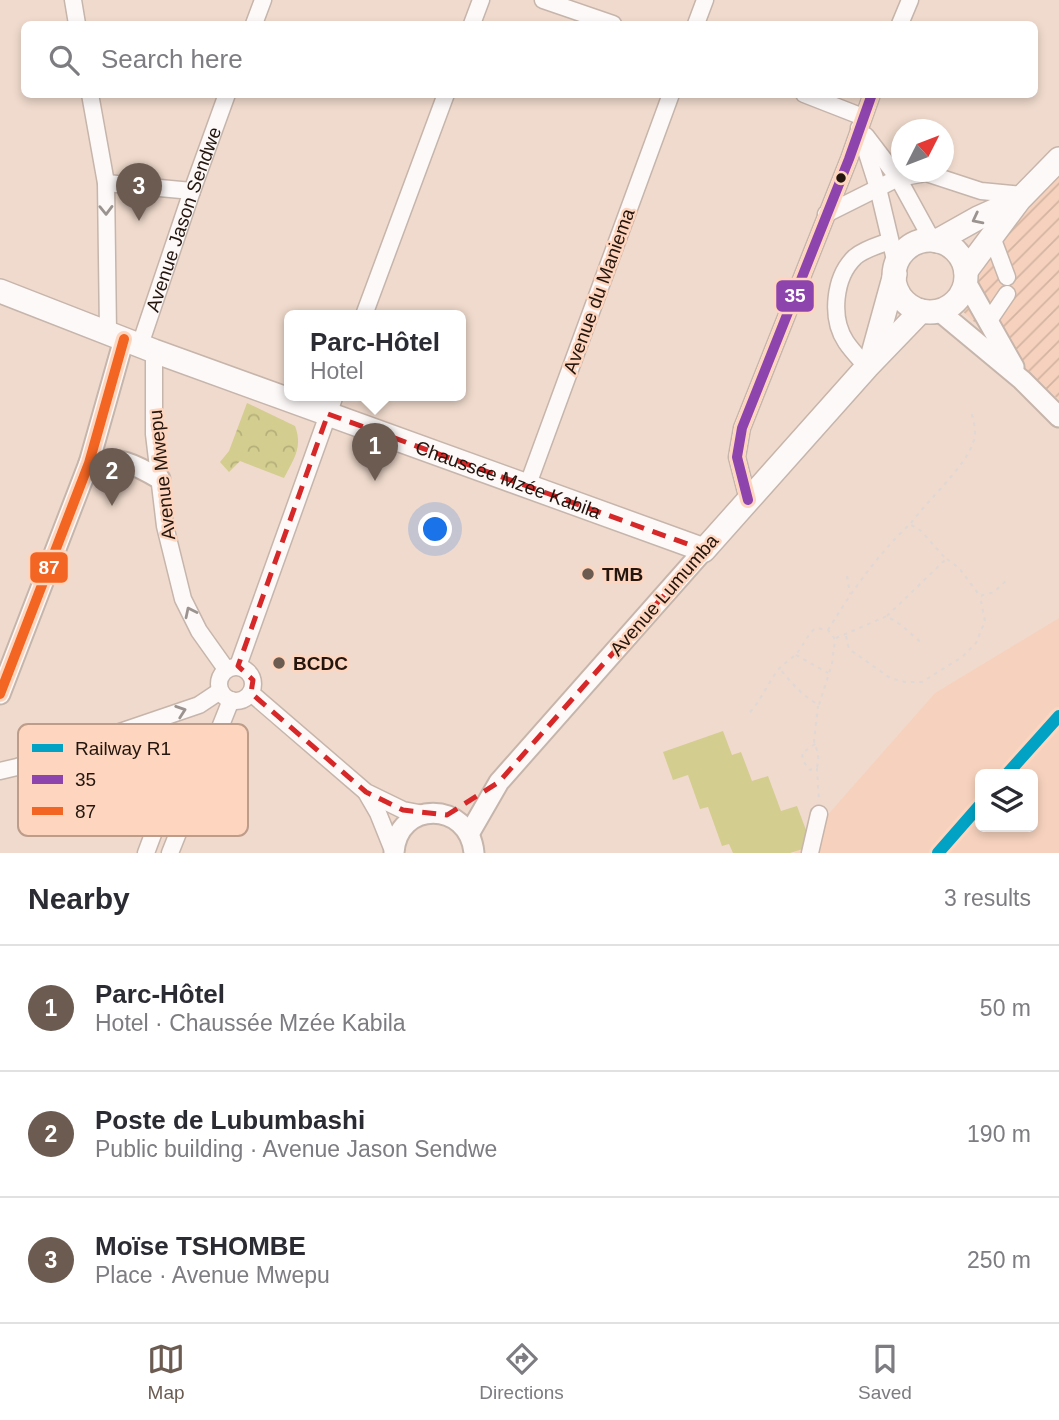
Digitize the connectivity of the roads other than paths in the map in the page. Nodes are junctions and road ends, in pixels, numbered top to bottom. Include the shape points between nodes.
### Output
1 (73, 0) edge
2 (263, 0) edge
3 (481, 0) edge
4 (543, 0) edge
5 (705, 0) edge
6 (910, 0) edge
7 (76, 21) edge
8 (255, 21) edge
9 (473, 21) edge
10 (604, 21) edge
11 (697, 21) edge
12 (901, 21) edge
13 (91, 98) edge
14 (227, 98) edge
15 (445, 98) edge
16 (670, 98) edge
17 (812, 98) edge
18 (870, 98) edge
19 (861, 122) junction
20 (1059, 159) edge
21 (891, 160) edge
22 (954, 181) edge
23 (893, 182) edge
24 (907, 182) edge
25 (106, 183) junction
26 (878, 188) junction
27 (192, 191) junction
28 (1021, 198) junction
29 (826, 214) junction
30 (992, 237) junction
31 (890, 241) junction
32 (935, 241) junction
33 (895, 269) junction
34 (966, 277) junction
35 (1007, 277) dead end
36 (0, 291) edge
37 (1007, 294) dead end
38 (367, 310) edge
39 (930, 311) junction
40 (988, 322) junction
41 (131, 342) junction
42 (869, 366) junction
43 (1022, 380) junction
44 (284, 390) edge
45 (331, 405) edge
46 (1059, 417) edge
47 (89, 463) junction
48 (160, 479) junction
49 (527, 487) junction
50 (748, 500) junction
51 (704, 550) junction
52 (232, 668) junction
53 (251, 693) junction
54 (0, 694) edge
55 (225, 696) junction
56 (143, 724) edge
57 (217, 724) edge
58 (18, 767) edge
59 (0, 771) edge
60 (499, 782) junction
61 (366, 792) junction
62 (424, 814) junction
63 (819, 814) road end
64 (447, 815) junction
65 (152, 836) edge
66 (177, 836) edge
67 (472, 844) edge
68 (146, 853) edge
69 (170, 853) edge
70 (394, 853) edge
71 (810, 853) edge

1 - 7 street
2 - 8 street
3 - 9 street
4 - 10 street
5 - 11 street
6 - 12 street
13 - 25 street, Avenue Mwepu
14 - 27 street, Avenue Jason Sendwe
15 - 38 street
16 - 49 street, Avenue du Maniema
17 - 19 street
18 - 19 street
19 - 21 street
19 - 26 street
19 - 29 street
20 - 28 highway, Avenue Lumumba
22 - 28 street
23 - 26 street
24 - 32 street
25 - 27 street
25 -> 41 street, Avenue Mwepu
26 - 29 street
26 - 31 street
27 - 41 street, Avenue Jason Sendwe
28 - 30 highway, Avenue Lumumba
28 -> 32 highway, Avenue Lumumba
29 - 50 street via 740,435 737,457
30 - 34 highway, Avenue Lumumba
30 - 35 street
31 - 33 street
31 - 42 street via 854,258 838,293 836,309 845,341
32 - 33 highway, Avenue Lumumba via 910,246
32 - 34 highway via 957,252
33 - 39 highway via 901,297 914,308
33 - 42 highway, Avenue Lumumba
34 - 39 highway, Avenue Lumumba via 957,301
34 - 40 main road
36 - 41 highway, Chaussée Mzée Kabila
37 - 40 street
39 - 42 highway, Avenue Lumumba
39 - 43 main road
40 - 43 main road
41 - 44 highway, Chaussée Mzée Kabila
41 - 47 main road, Avenue Jason Sendwe
41 - 48 street, Avenue Mwepu
42 - 50 highway, Avenue Lumumba
43 - 46 main road
45 - 49 highway, Chaussée Mzée Kabila
45 - 52 street
47 - 48 main road via 120,459
47 - 54 main road, Avenue Jason Sendwe
52 -> 48 street, Avenue Mwepu via 199,631 183,599 164,526
49 - 51 highway, Chaussée Mzée Kabila
50 - 51 highway, Avenue Lumumba
51 - 60 main road, Avenue Lumumba
52 - 53 street via 245,669 253,680
52 - 55 street via 219,679
53 - 55 street via 242,700
53 - 61 street
56 -> 55 street
55 - 57 street
59 -> 58 street
60 - 64 main road
60 - 67 main road, Avenue Lumumba
61 - 62 street via 403,810
61 - 70 street
62 - 64 main road
62 - 70 main road via 400,832
63 - 71 street
64 - 67 main road via 460,823
65 - 68 street
66 - 69 street

